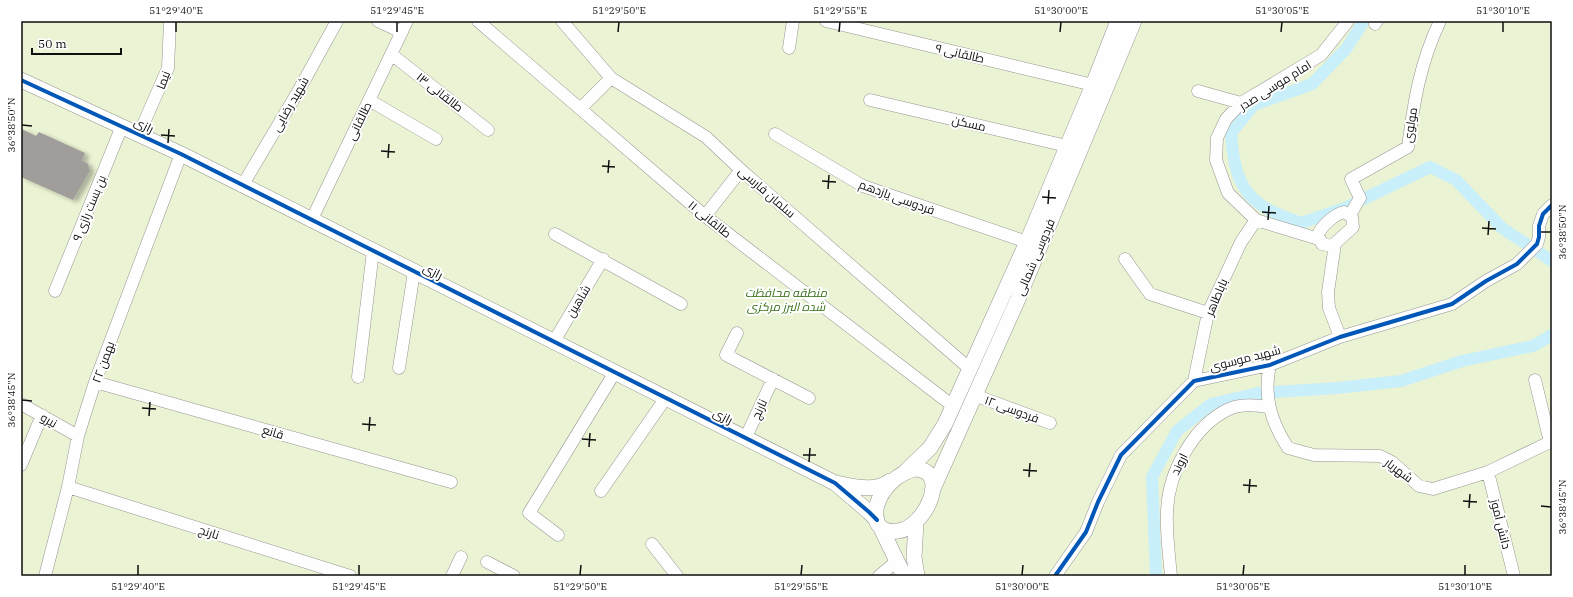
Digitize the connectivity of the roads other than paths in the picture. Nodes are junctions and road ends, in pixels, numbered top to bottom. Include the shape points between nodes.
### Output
1 (170, 21) edge
2 (336, 21) edge
3 (378, 21) edge
4 (407, 21) edge
5 (478, 21) edge
6 (562, 21) edge
7 (793, 21) edge
8 (826, 21) edge
9 (1118, 21) edge
10 (1134, 21) edge
11 (1348, 21) edge
12 (1440, 21) edge
13 (402, 32) junction
14 (789, 48) dead end
15 (391, 54) junction
16 (611, 78) junction
17 (21, 80) edge
18 (1093, 85) junction
19 (1198, 91) dead end
20 (369, 100) junction
21 (870, 100) dead end
22 (1241, 103) junction
23 (581, 108) junction
24 (122, 126) junction
25 (488, 130) dead end
26 (139, 134) junction
27 (775, 134) dead end
28 (436, 140) dead end
29 (1067, 146) junction
30 (181, 154) junction
31 (741, 170) junction
32 (242, 186) junction
33 (1552, 205) edge
34 (1350, 215) junction
35 (705, 216) junction
36 (1256, 220) junction
37 (311, 221) junction
38 (555, 234) dead end
39 (1319, 238) junction
40 (1027, 242) junction
41 (1335, 244) junction
42 (373, 251) junction
43 (603, 259) junction
44 (1125, 259) dead end
45 (414, 272) junction
46 (55, 291) dead end
47 (681, 304) dead end
48 (1208, 313) junction
49 (737, 333) dead end
50 (1340, 337) junction
51 (553, 343) junction
52 (1270, 365) junction
53 (399, 368) dead end
54 (970, 369) junction
55 (614, 372) junction
56 (358, 377) dead end
57 (773, 379) junction
58 (1535, 380) dead end
59 (1194, 381) junction
60 (95, 382) junction
61 (974, 395) junction
62 (809, 398) dead end
63 (665, 399) junction
64 (1268, 403) junction
65 (21, 404) edge
66 (953, 406) junction
67 (42, 415) junction
68 (1050, 423) dead end
69 (78, 436) junction
70 (745, 438) junction
71 (1551, 441) edge
72 (21, 464) edge
73 (1488, 472) junction
74 (902, 473) junction
75 (451, 482) dead end
76 (835, 483) junction
77 (68, 487) junction
78 (601, 491) dead end
79 (932, 491) junction
80 (916, 523) junction
81 (879, 524) junction
82 (558, 535) dead end
83 (652, 544) dead end
84 (461, 557) dead end
85 (897, 561) junction
86 (486, 562) dead end
87 (45, 576) edge
88 (350, 576) edge
89 (452, 576) edge
90 (514, 576) edge
91 (677, 576) edge
92 (879, 576) edge
93 (904, 576) edge
94 (917, 576) edge
95 (1055, 576) edge
96 (1171, 576) edge
97 (1514, 576) edge

1 - 26 street, نیما via 168,68
2 - 32 street, شهید رضایی via 306,78
3 - 13 street
4 - 13 street, طالقانی
5 - 23 street, طالقانی ۱۱
6 - 16 street, سلمان فارسی
7 - 14 street
8 - 18 street, طالقانی ۹
9 - 18 street, فردوسی شمالی
10 - 61 street, فردوسی شمالی via 1018,299
11 - 22 street, امام موسی صدر via 1321,55
12 - 34 street, مولوی via 1422,65 1408,147 1351,179 1360,198
13 - 15 street, طالقانی
15 - 20 street, طالقانی
15 - 25 street, طالقانی ۱۳
16 - 23 street
16 - 31 street, سلمان فارسی via 706,137
17 - 24 street, رازی
18 - 29 street, فردوسی شمالی
19 - 22 street
20 - 28 street
20 - 37 street, طالقانی
21 - 29 street, مسکن
22 - 36 street, امام موسی صدر via 1226,119 1217,138 1216,160 1228,193
23 - 35 street, طالقانی ۱۱
24 - 26 street, رازی
24 - 46 street, بن بست رازی ۹
26 - 30 street, رازی
27 - 40 street, فردوسی یازدهم via 863,186
29 - 40 street, فردوسی شمالی
30 - 32 street, رازی
30 - 60 street, ۲۲ بهمن
31 - 35 street
31 - 54 street, سلمان فارسی
32 - 37 street, رازی
33 - 50 street, شهید موسوی via 1543,214 1537,244 1522,259 1452,304
34 - 39 street via 1344,212 1337,215 1321,229
34 - 41 street via 1354,220 1353,227
35 - 66 street, طالقانی ۱۱
36 - 39 street, امام موسی صدر
36 - 48 street, باباطاهر via 1241,242
37 - 42 street, رازی
38 - 43 street
39 - 41 street, امام موسی صدر via 1325,246
40 - 54 street, فردوسی شمالی
41 - 50 street via 1328,292 1329,308
42 - 45 street, رازی
42 - 56 street
43 - 47 street
43 - 51 street, شاهین
44 - 48 street via 1150,294
45 - 51 street, رازی
45 - 53 street
48 - 59 street, باباطاهر
49 - 57 street via 726,355
50 - 52 street, شهید موسوی
51 - 55 street, رازی
52 - 59 street, شهید موسوی
52 - 64 street, شهریار via 1267,378
54 - 66 street, فردوسی شمالی
55 - 63 street, رازی
55 - 82 street via 529,513
57 - 62 street
57 - 70 street, نارنج
58 - 71 street
59 - 95 street via 1121,455 1086,532
60 - 69 street, ۲۲ بهمن
60 - 75 street, قانع
61 - 68 street, فردوسی ۱۲
61 - 79 street, فردوسی شمالی
63 - 70 street, رازی
63 - 78 street
64 - 73 street, شهریار via 1278,432 1288,448 1314,455 1380,456 1392,462 1419,486 1433,489
64 - 96 street, اروند via 1230,409 1208,424 1184,452 1171,480 1166,512
65 - 67 street, نیرو
66 - 74 street, فردوسی شمالی via 930,448
67 - 69 street, نیرو
67 - 72 street
69 - 77 street, ۲۲ بهمن
70 - 76 street, رازی
71 - 73 street, شهریار
73 - 97 street, دانش آموز
74 - 76 street via 883,486 859,487
74 - 79 street via 924,469 930,474
74 - 81 street via 882,492 877,501
76 - 81 street
77 - 87 street, ۲۲ بهمن
77 - 88 street, نارنج
79 - 80 street via 925,512
80 - 81 street via 900,531 891,532
80 - 94 street via 914,557
81 - 85 street
83 - 91 street
84 - 89 street
85 - 92 street
85 - 93 street
86 - 90 street

